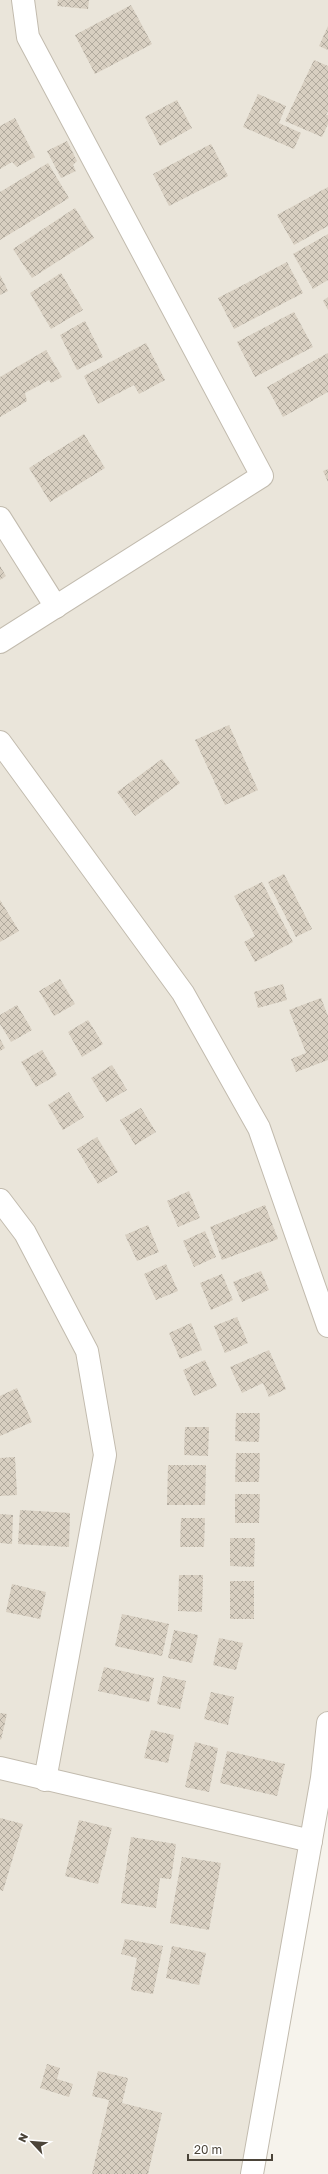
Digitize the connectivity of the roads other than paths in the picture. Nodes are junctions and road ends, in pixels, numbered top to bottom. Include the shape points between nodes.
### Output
1 (23, 0) edge
2 (0, 518) edge
3 (56, 607) junction
4 (0, 642) edge
5 (0, 742) edge
6 (0, 1200) edge
7 (328, 1326) edge
8 (328, 1723) edge
9 (0, 1768) edge
10 (325, 1778) edge
11 (45, 1780) junction
12 (311, 1841) junction
13 (252, 2174) edge

1 - 3 street via 28,37 262,476
2 - 3 street
3 - 4 street
5 - 7 street via 183,993 255,1121
6 - 11 street via 25,1233 87,1351 105,1456
8 - 10 street
9 - 11 street
10 - 12 street
11 - 12 street
12 - 13 street

